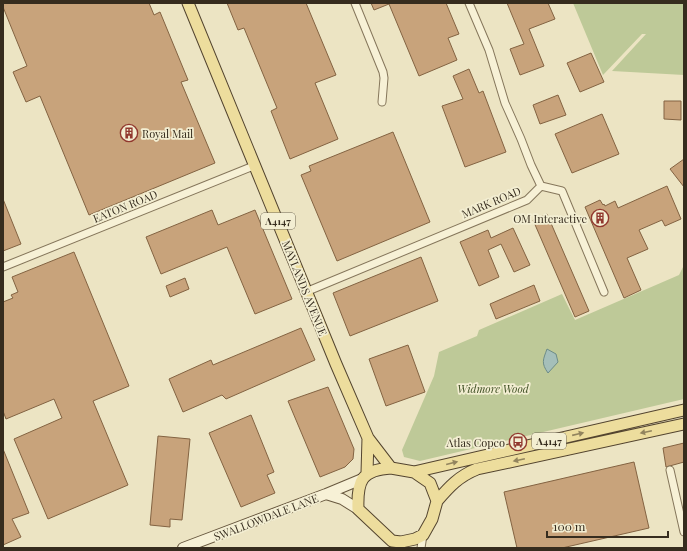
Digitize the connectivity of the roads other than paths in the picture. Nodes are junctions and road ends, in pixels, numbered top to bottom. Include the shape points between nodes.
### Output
1 (188, 3) edge
2 (355, 3) edge
3 (469, 3) edge
4 (382, 102) dead end
5 (256, 165) junction
6 (541, 186) junction
7 (3, 267) edge
8 (308, 291) junction
9 (604, 292) dead end
10 (684, 409) edge
11 (684, 424) edge
12 (368, 438) junction
13 (391, 468) junction
14 (670, 470) dead end
15 (414, 472) junction
16 (365, 476) junction
17 (326, 494) junction
18 (437, 501) junction
19 (358, 509) junction
20 (684, 532) edge
21 (423, 534) junction
22 (395, 544) edge
23 (183, 548) edge
24 (421, 548) edge

1 - 5 main road, MAYLANDS AVENUE / A4147
2 - 4 street via 383,72
3 - 6 street via 489,50 505,103
5 - 7 street, EATON ROAD
5 - 8 main road, MAYLANDS AVENUE / A4147
6 - 8 street, MARK ROAD via 527,200
6 - 9 street via 562,191
8 - 12 main road, MAYLANDS AVENUE / A4147
15 -> 10 main road, A4147
11 -> 18 main road, A4147 via 466,473
12 - 13 main road, MAYLANDS AVENUE / A4147
12 - 16 main road, MAYLANDS AVENUE / A4147
13 - 15 main road
13 - 16 main road via 378,469
14 - 20 street
15 - 18 main road via 430,483
16 - 17 street, SWALLOWDALE LANE
16 - 19 main road via 357,494
17 - 19 street, SWALLOWDALE LANE via 342,499
17 - 23 street, SWALLOWDALE LANE
18 - 21 main road via 432,519
19 - 22 main road
21 - 22 main road via 415,539
21 - 24 street

